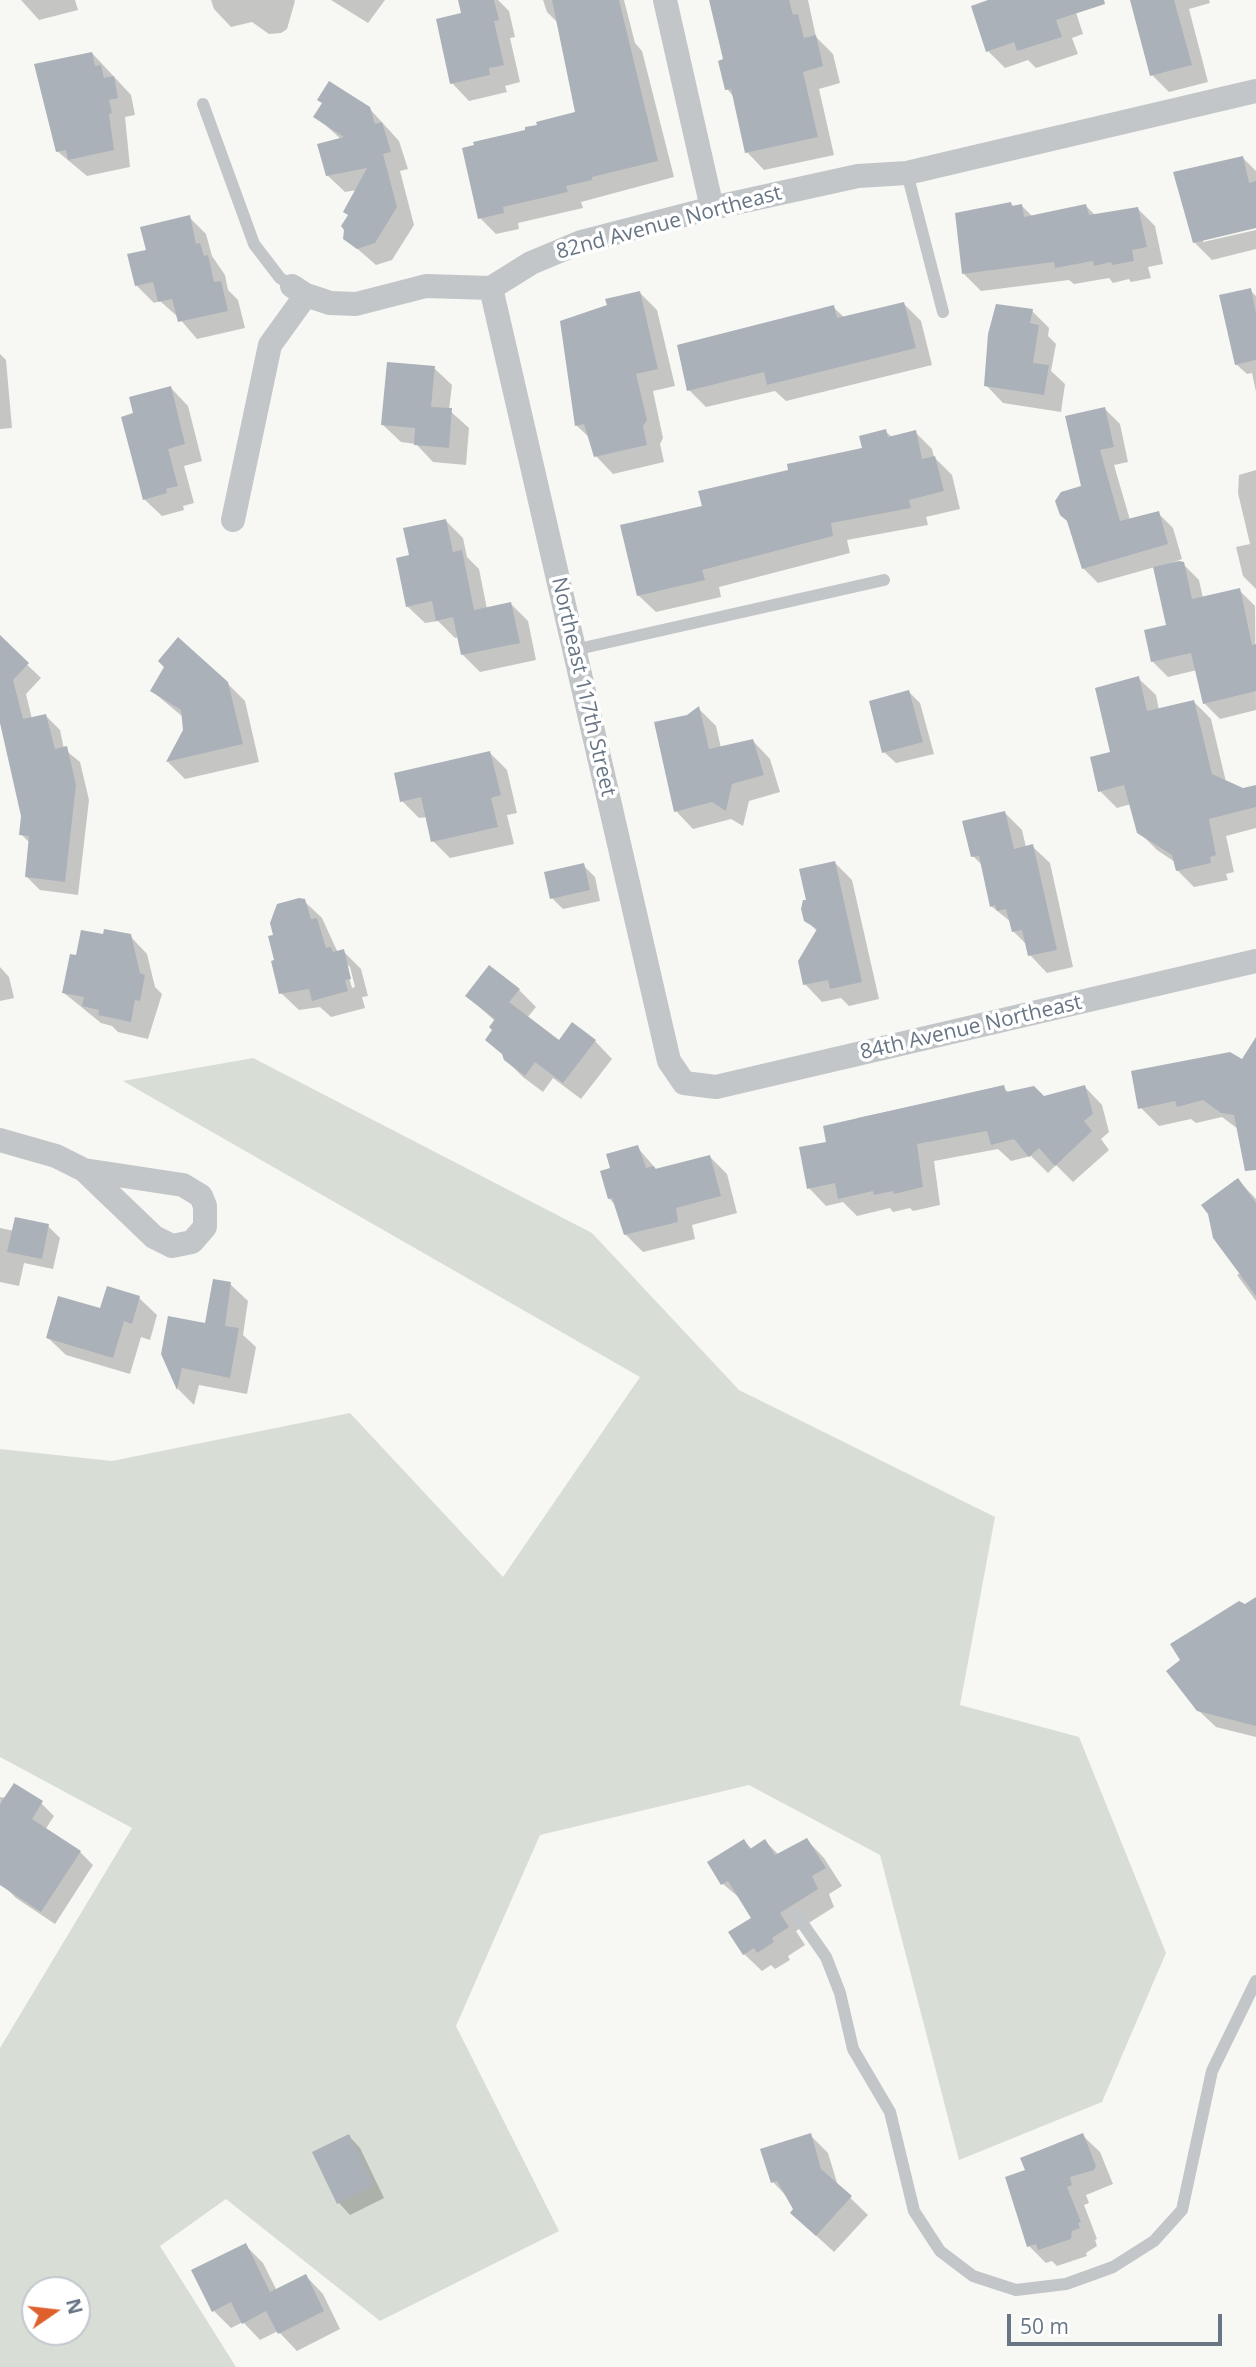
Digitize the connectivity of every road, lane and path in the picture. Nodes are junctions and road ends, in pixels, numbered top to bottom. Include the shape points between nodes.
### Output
1 (664, 0) edge
2 (1256, 91) edge
3 (203, 104) dead end
4 (907, 173) junction
5 (712, 208) junction
6 (491, 288) junction
7 (299, 290) junction
8 (943, 312) dead end
9 (233, 520) dead end
10 (884, 580) dead end
11 (574, 650) junction
12 (1256, 961) edge
13 (684, 1083) joint
14 (0, 1140) edge
15 (85, 1170) junction
16 (796, 1914) dead end
17 (1256, 1981) edge

1 - 5 street
2 - 4 street, 82nd Avenue Northeast
3 - 7 lane via 254,244 280,278
4 - 5 street, 82nd Avenue Northeast via 858,176
4 - 8 lane
5 - 6 street, 82nd Avenue Northeast via 581,243 531,263
6 - 7 street via 426,286 356,304 330,303
6 - 11 street, Northeast 117th Street
7 - 9 street via 270,345
10 - 11 lane
11 - 13 street, Northeast 117th Street via 668,1061
12 - 13 street, 84th Avenue Northeast via 716,1087
14 - 15 street via 56,1156
15 - 15 street via 183,1185 201,1196 205,1227 192,1242 172,1246 154,1237
16 - 17 lane via 826,1958 853,2049 890,2112 914,2211 940,2251 974,2276 1016,2290 1066,2284 1114,2267 1154,2241 1182,2210 1212,2071

